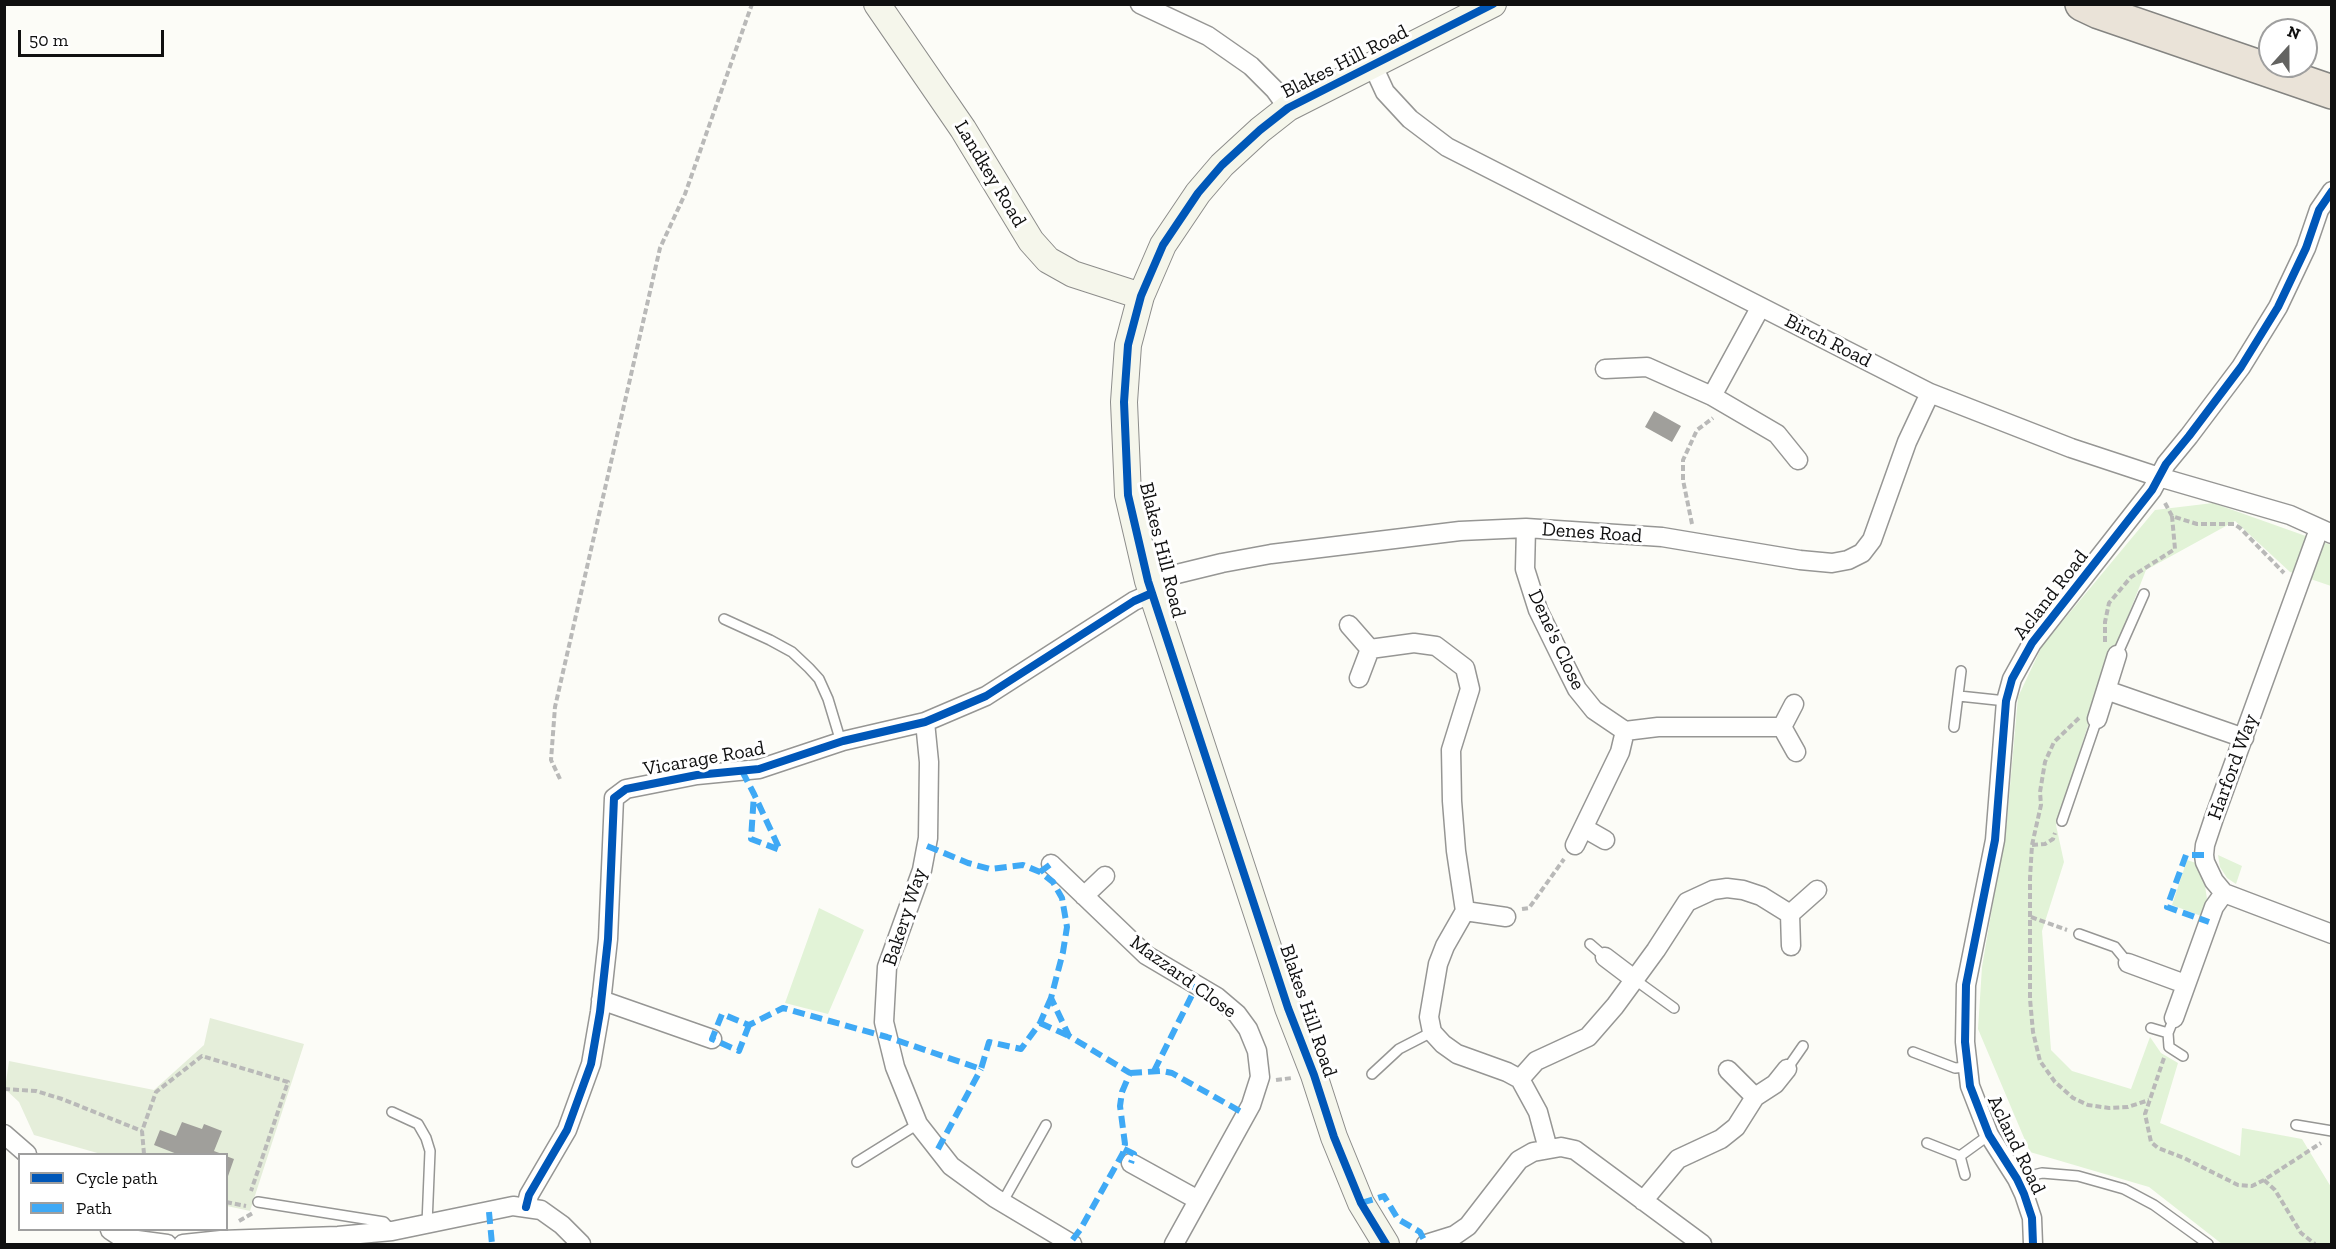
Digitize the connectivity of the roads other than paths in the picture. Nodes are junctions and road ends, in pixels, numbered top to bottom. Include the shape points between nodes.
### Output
1 (877, 4) edge
2 (1140, 4) edge
3 (1493, 4) edge
4 (2082, 4) edge
5 (1373, 66) junction
6 (2331, 92) edge
7 (1288, 108) junction
8 (2331, 191) edge
9 (1141, 296) junction
10 (1760, 308) junction
11 (1605, 369) dead end
12 (1930, 393) junction
13 (1717, 399) junction
14 (1798, 460) dead end
15 (2156, 483) junction
16 (1526, 528) junction
17 (2325, 532) edge
18 (1150, 587) junction
19 (2144, 594) dead end
20 (724, 619) dead end
21 (1349, 625) dead end
22 (1370, 649) junction
23 (2111, 650) joint
24 (1961, 671) dead end
25 (1359, 678) dead end
26 (2106, 690) junction
27 (1959, 696) junction
28 (2006, 701) junction
29 (1794, 704) dead end
30 (2090, 716) joint
31 (925, 723) junction
32 (1782, 727) junction
33 (1954, 727) dead end
34 (1625, 731) junction
35 (2244, 738) junction
36 (841, 742) junction
37 (1796, 752) dead end
38 (2062, 821) road end
39 (1584, 828) junction
40 (1605, 840) dead end
41 (1575, 844) road end
42 (1051, 864) dead end
43 (1105, 876) dead end
44 (1817, 890) dead end
45 (2224, 893) junction
46 (1084, 896) junction
47 (1465, 911) junction
48 (1790, 914) junction
49 (1506, 917) road end
50 (2079, 934) road end
51 (2331, 934) edge
52 (1590, 944) dead end
53 (1791, 946) dead end
54 (1605, 957) joint
55 (2128, 963) joint
56 (1634, 979) junction
57 (2185, 984) junction
58 (601, 1000) junction
59 (1674, 1008) dead end
60 (2171, 1025) junction
61 (2151, 1028) dead end
62 (1432, 1032) junction
63 (712, 1039) dead end
64 (1803, 1046) dead end
65 (1912, 1052) dead end
66 (2182, 1056) dead end
67 (1967, 1067) junction
68 (1787, 1069) joint
69 (1728, 1070) dead end
70 (1372, 1074) dead end
71 (1520, 1079) junction
72 (1755, 1097) junction
73 (392, 1112) dead end
74 (918, 1124) junction
75 (1046, 1125) dead end
76 (2296, 1125) dead end
77 (4, 1134) edge
78 (2330, 1134) edge
79 (1989, 1135) junction
80 (1927, 1143) dead end
81 (1548, 1149) junction
82 (25, 1153) edge
83 (1960, 1156) junction
84 (857, 1162) dead end
85 (1131, 1163) dead end
86 (1965, 1175) dead end
87 (2017, 1179) junction
88 (1198, 1200) junction
89 (1643, 1201) junction
90 (258, 1202) road end
91 (1002, 1203) junction
92 (526, 1207) junction
93 (427, 1224) junction
94 (112, 1231) edge
95 (392, 1231) junction
96 (148, 1244) edge
97 (1700, 1244) edge
98 (167, 1245) edge
99 (183, 1245) edge
100 (581, 1245) edge
101 (1072, 1245) edge
102 (1174, 1245) edge
103 (1386, 1245) edge
104 (1426, 1245) edge
105 (2032, 1245) edge
106 (2208, 1245) edge

1 - 9 street, Landkey Road via 963,129 1031,241 1048,260 1073,273
2 - 7 street via 1208,36 1251,66
3 - 5 street, Blakes Hill Road
4 - 6 highway
5 - 7 street, Blakes Hill Road
5 - 10 street, Birch Road via 1385,92 1410,119 1447,147
7 - 9 street, Blakes Hill Road via 1222,165 1198,194 1163,245
8 - 15 street, Acland Road via 2319,210 2278,307 2241,367 2166,464
9 - 18 street, Blakes Hill Road via 1128,345 1125,442 1128,495
10 - 12 street, Birch Road
10 - 13 street
11 - 13 street via 1647,367
12 - 15 street, Birch Road
12 - 16 street, Denes Road via 1907,442 1876,532 1862,553 1848,560 1789,559 1628,534
13 - 14 street via 1777,434
15 - 17 street, Birch Road via 2290,515
15 - 28 street, Acland Road via 2032,643 2012,679
16 - 18 street, Denes Road via 1460,531 1271,554 1222,563
16 - 34 street, Dene's Close via 1525,569 1538,610 1577,689 1594,710
17 - 35 street, Harford Way via 2301,582
18 - 31 street, Vicarage Road via 986,696
18 - 103 street, Blakes Hill Road via 1334,1137 1361,1203
19 - 23 lane
20 - 36 lane via 792,652 809,668 828,699
21 - 22 street
22 - 25 street
22 - 47 street via 1414,643 1436,645 1464,668 1470,689 1451,750 1456,851
23 - 26 street
24 - 27 lane
26 - 30 street
26 - 35 street
27 - 28 lane
27 - 33 lane
28 - 67 street, Acland Road via 1995,840 1966,985
29 - 32 street
30 - 38 lane
31 - 36 street, Vicarage Road
31 - 74 street, Bakery Way via 928,838 922,870 886,967 884,1022 886,1069
32 - 34 street via 1658,727
32 - 37 street
34 - 39 street via 1620,752
35 - 45 street, Harford Way via 2205,845 2205,862
36 - 58 street, Vicarage Road via 759,769 626,789 614,798
39 - 40 street
39 - 41 street
42 - 46 street, Mazzard Close
43 - 46 street
44 - 48 street
45 - 51 street
45 - 57 street via 2214,907
46 - 88 street, Mazzard Close via 1146,955 1217,997 1237,1014 1257,1051 1260,1077 1251,1105
47 - 49 street
47 - 62 street via 1438,964 1429,1017
48 - 53 street
48 - 56 street via 1743,890 1713,890 1687,902
50 - 55 lane via 2115,947
52 - 54 lane
54 - 56 street
55 - 57 street
56 - 59 lane
56 - 71 street via 1588,1037 1536,1061
57 - 60 street
58 - 63 street
58 - 92 street, Vicarage Road via 588,1074 567,1130
60 - 61 lane
60 - 66 lane via 2169,1047
62 - 70 lane via 1400,1049
62 - 71 street via 1456,1054
64 - 68 lane
65 - 67 lane via 1955,1068
67 - 79 street, Acland Road
68 - 72 street via 1775,1084
69 - 72 street
71 - 81 street via 1538,1112
72 - 89 street via 1737,1127 1678,1159
73 - 93 lane via 418,1124 430,1150
74 - 84 lane
74 - 91 street, Bakery Way via 951,1166
75 - 91 lane
76 - 78 lane
77 - 82 street
79 - 83 lane
79 - 87 street, Acland Road
80 - 83 lane
81 - 89 street via 1575,1150
81 - 104 street via 1519,1160 1468,1226
83 - 86 lane
85 - 88 street
87 - 105 street, Acland Road via 2032,1218
87 - 106 lane via 2042,1173 2078,1176 2124,1189 2154,1205
88 - 102 street, Mazzard Close
89 - 97 street
90 - 95 lane via 384,1222
91 - 101 street, Bakery Way
92 - 93 street via 513,1206
92 - 100 street via 541,1210
93 - 95 street
94 - 96 street
95 - 99 street
96 - 98 street

